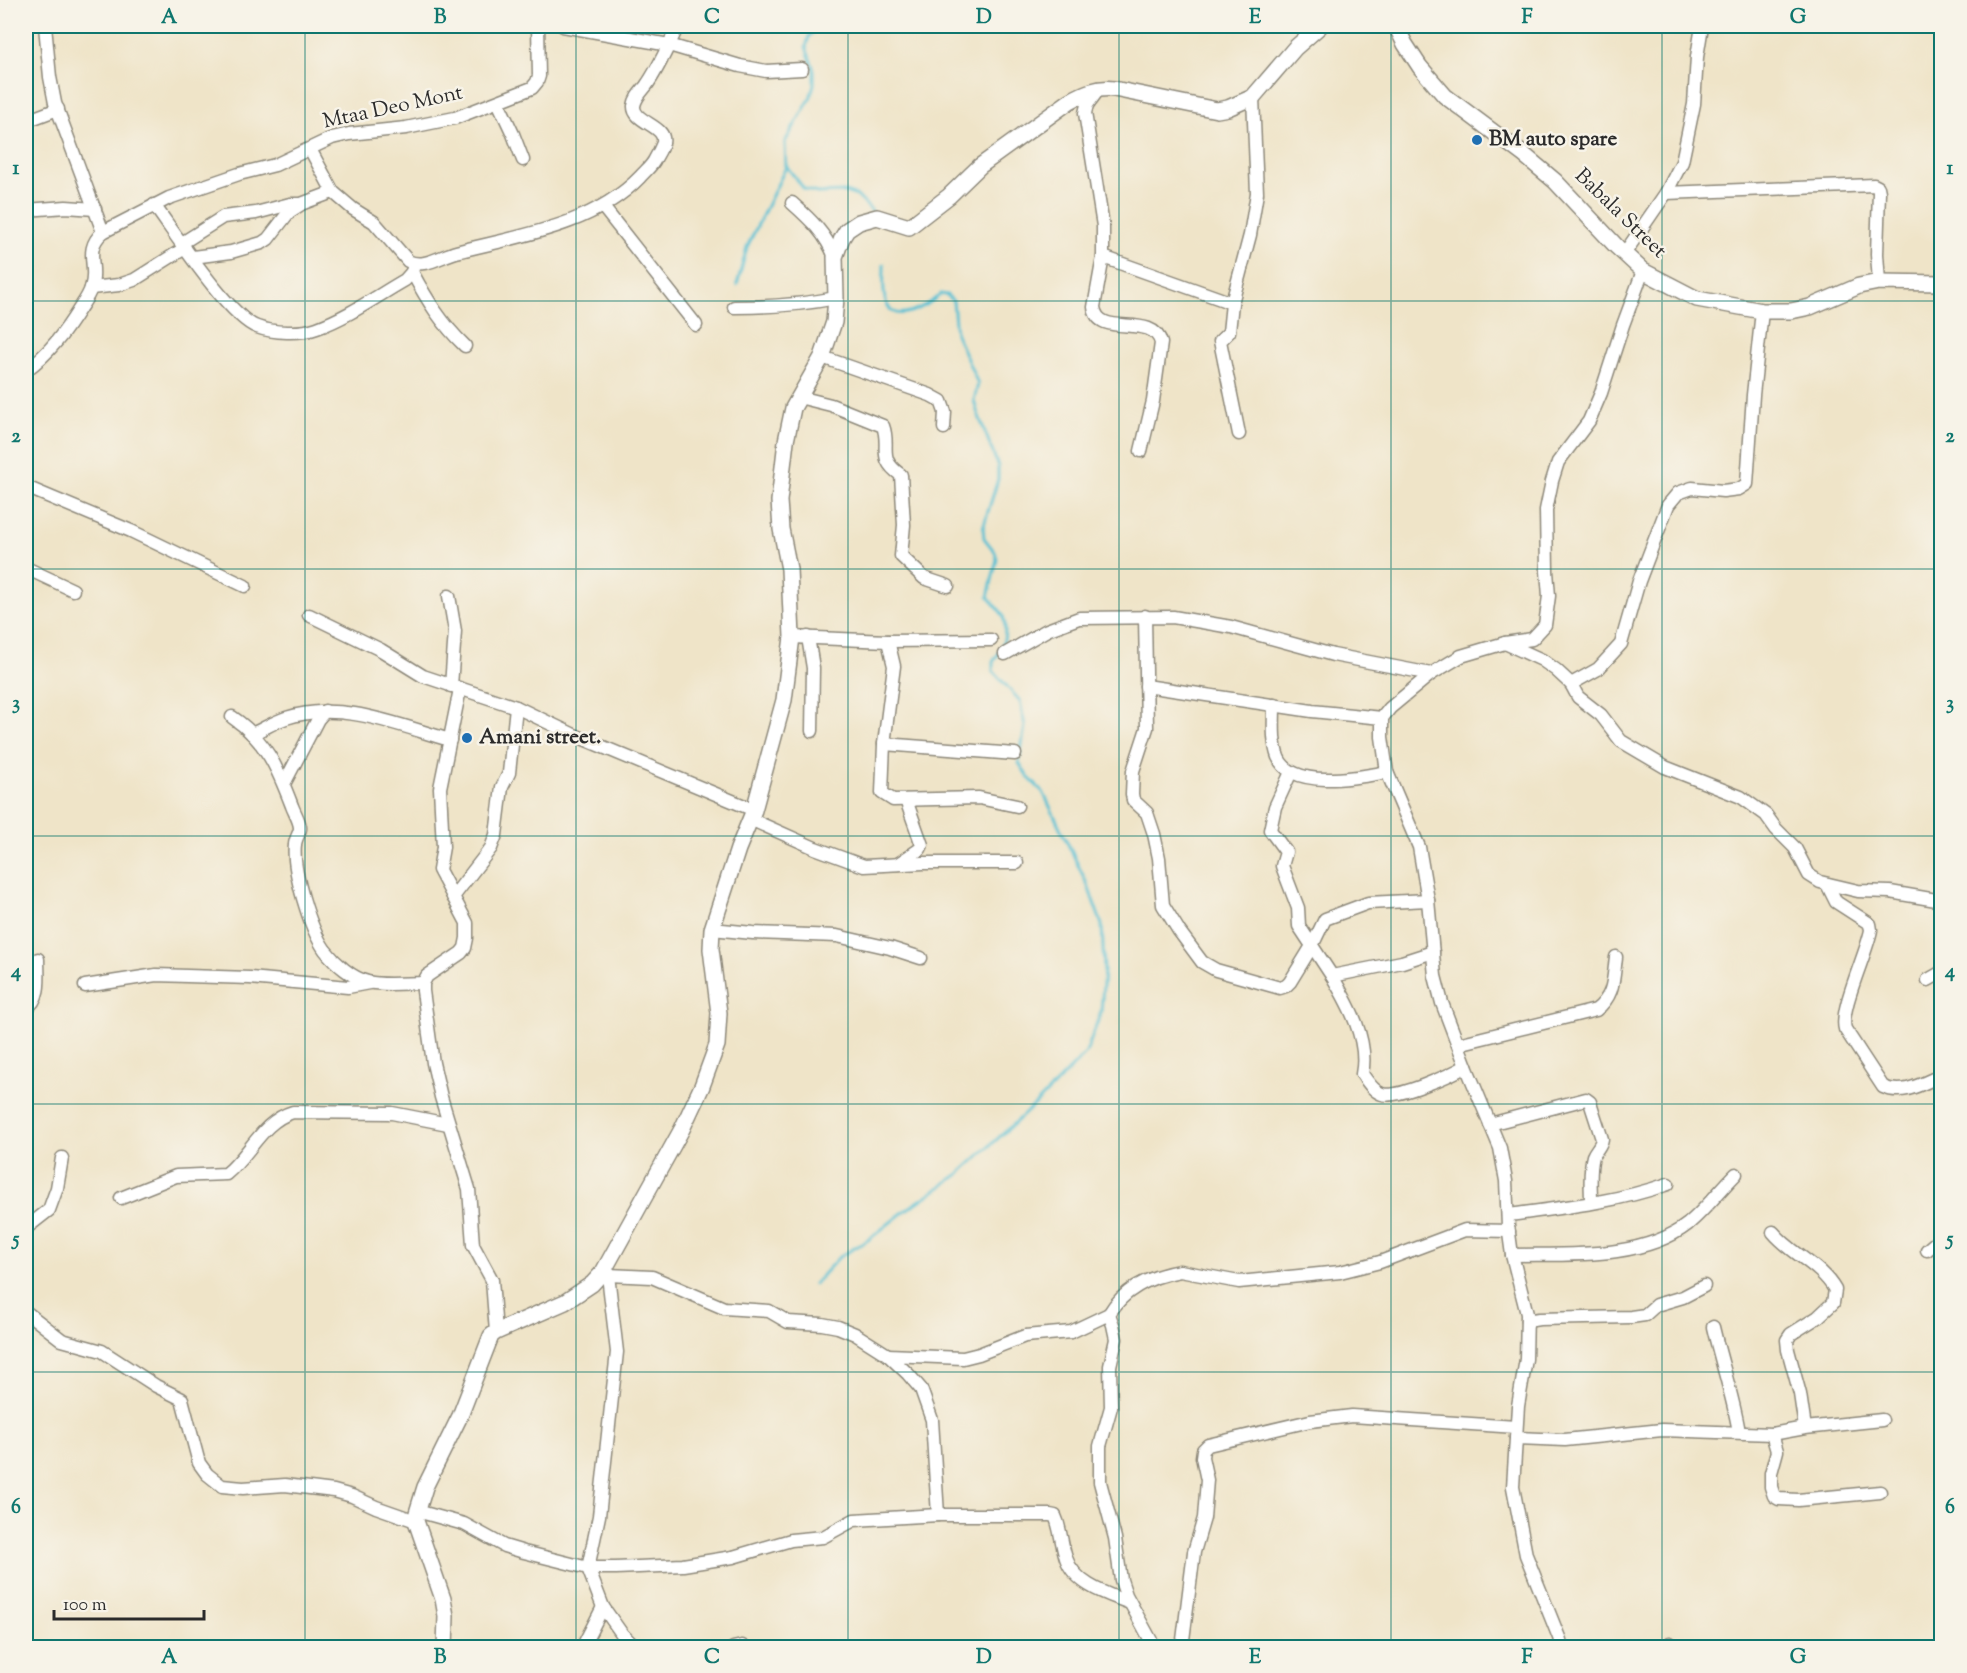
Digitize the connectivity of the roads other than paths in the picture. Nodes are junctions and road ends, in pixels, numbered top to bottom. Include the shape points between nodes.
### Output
1 (45, 26) edge
2 (538, 26) edge
3 (563, 26) edge
4 (678, 26) edge
5 (1320, 26) edge
6 (1396, 26) edge
7 (1702, 26) edge
8 (669, 45) junction
9 (802, 69) dead end
10 (1099, 88) junction
11 (1252, 97) junction
12 (498, 102) junction
13 (58, 109) junction
14 (26, 122) edge
15 (310, 149) junction
16 (523, 160) dead end
17 (333, 192) junction
18 (1666, 193) junction
19 (792, 203) dead end
20 (301, 204) junction
21 (154, 205) junction
22 (603, 207) junction
23 (94, 209) junction
24 (26, 210) edge
25 (103, 232) junction
26 (187, 249) junction
27 (1624, 254) junction
28 (1103, 257) junction
29 (835, 258) junction
30 (413, 268) junction
31 (1643, 271) junction
32 (1879, 282) junction
33 (1941, 283) edge
34 (91, 288) junction
35 (836, 298) junction
36 (1232, 303) junction
37 (734, 307) dead end
38 (1762, 311) junction
39 (696, 325) dead end
40 (465, 346) dead end
41 (822, 357) junction
42 (26, 370) edge
43 (799, 397) junction
44 (944, 428) dead end
45 (1239, 434) dead end
46 (1141, 451) dead end
47 (26, 487) edge
48 (26, 568) edge
49 (245, 585) dead end
50 (948, 586) dead end
51 (73, 590) dead end
52 (449, 596) dead end
53 (309, 615) dead end
54 (1144, 616) junction
55 (792, 637) junction
56 (808, 638) junction
57 (991, 640) dead end
58 (888, 641) junction
59 (1505, 643) junction
60 (1005, 654) dead end
61 (1431, 674) junction
62 (1571, 684) junction
63 (1146, 686) junction
64 (455, 688) junction
65 (1274, 705) junction
66 (516, 707) junction
67 (325, 711) junction
68 (232, 717) dead end
69 (1382, 718) junction
70 (812, 731) dead end
71 (252, 734) junction
72 (450, 740) junction
73 (884, 744) junction
74 (1015, 754) dead end
75 (1292, 772) junction
76 (1388, 772) junction
77 (284, 784) junction
78 (906, 800) junction
79 (1017, 806) dead end
80 (752, 815) junction
81 (1017, 863) dead end
82 (897, 865) junction
83 (1827, 884) junction
84 (453, 897) junction
85 (1428, 900) junction
86 (1941, 901) edge
87 (712, 929) junction
88 (1312, 946) junction
89 (1433, 952) junction
90 (1616, 957) dead end
91 (921, 958) dead end
92 (38, 959) dead end
93 (1941, 972) edge
94 (1332, 976) junction
95 (1928, 980) dead end
96 (369, 983) junction
97 (423, 983) junction
98 (85, 986) dead end
99 (26, 1008) edge
100 (1458, 1044) junction
101 (1466, 1066) junction
102 (1941, 1075) edge
103 (448, 1124) junction
104 (1490, 1124) junction
105 (62, 1158) dead end
106 (1736, 1174) dead end
107 (1668, 1185) dead end
108 (122, 1198) dead end
109 (1592, 1202) junction
110 (1508, 1215) junction
111 (26, 1228) edge
112 (1509, 1231) junction
113 (1773, 1232) dead end
114 (1941, 1237) edge
115 (1927, 1250) dead end
116 (1512, 1255) junction
117 (606, 1273) junction
118 (1704, 1286) dead end
119 (26, 1312) edge
120 (1109, 1314) junction
121 (1527, 1322) junction
122 (1713, 1327) dead end
123 (496, 1332) junction
124 (888, 1355) junction
125 (1882, 1420) dead end
126 (1805, 1428) junction
127 (1516, 1432) junction
128 (1739, 1432) junction
129 (1772, 1434) junction
130 (1880, 1492) dead end
131 (938, 1515) junction
132 (417, 1516) junction
133 (588, 1568) junction
134 (1130, 1603) junction
135 (603, 1607) junction
136 (445, 1647) edge
137 (582, 1647) edge
138 (636, 1647) edge
139 (733, 1647) edge
140 (744, 1647) edge
141 (1155, 1647) edge
142 (1182, 1647) edge
143 (1561, 1647) edge

1 - 13 street
2 - 12 street, Mtaa Deo Mont via 537,82 532,88
3 - 8 street
4 - 8 street
5 - 11 street
6 - 27 street, Babala Street via 1420,67 1445,96 1555,181
7 - 18 street via 1687,141 1682,162
8 - 9 street via 766,71
8 - 22 street via 634,102 638,117 660,132 663,142 653,163 628,189
10 - 11 street via 1133,91 1217,110
10 - 28 street via 1085,113 1099,190
10 - 29 street via 1070,100 980,166 909,226 877,217 859,222 847,230
11 - 36 street via 1257,193
12 - 15 street, Mtaa Deo Mont via 455,118 332,138
12 - 16 street
13 - 14 street
13 - 23 street
15 - 17 street
15 - 21 street, Mtaa Deo Mont
17 - 20 street
17 - 30 street via 374,222
18 - 27 street
18 - 32 street via 1874,185 1879,192
19 - 29 street via 816,225
20 - 26 street via 224,217
20 - 26 street via 262,243 231,252
21 - 25 street, Mtaa Deo Mont
21 - 26 street
22 - 30 street via 533,234 454,253
22 - 39 street
23 - 24 street
23 - 25 street
25 - 34 street via 92,248
26 - 30 street via 232,308 257,327 269,330 314,329 405,280
26 - 34 street via 134,280
27 - 31 street, Babala Street
28 - 36 street
28 - 46 street via 1095,314 1116,325 1152,329 1161,343
29 - 35 street
30 - 40 street via 431,308
31 - 38 street, Babala Street via 1697,299
31 - 59 street via 1589,421 1558,462 1552,481 1546,510 1549,596 1545,625 1532,639
32 - 33 street, Babala Street
32 - 38 street, Babala Street via 1859,286 1810,307
34 - 42 street via 67,331
35 - 37 street via 778,307
35 - 41 street via 834,322
36 - 45 street via 1229,332 1220,341
38 - 62 street via 1747,484 1739,489 1692,488 1678,493 1668,505 1639,580 1621,644 1598,669
41 - 43 street
41 - 44 street via 941,401
43 - 50 street via 883,426 885,455 891,469 901,476 901,556 924,578
43 - 55 street via 786,441 779,501 789,569
47 - 49 street
48 - 51 street
52 - 64 street via 455,631
53 - 64 street via 381,650 423,676
54 - 60 street via 1079,618 1047,630
54 - 61 street via 1202,620 1333,655
54 - 63 street
55 - 56 street
55 - 80 street via 784,700
56 - 58 street
56 - 70 street via 813,668
57 - 58 street
58 - 73 street via 894,666
59 - 61 street via 1461,656
59 - 62 street via 1542,660
61 - 69 street
62 - 83 street via 1578,697 1601,715 1622,741 1665,767 1741,797 1766,815 1795,848 1809,875
63 - 65 street
63 - 88 street via 1147,728 1133,771 1132,794 1147,813 1159,858 1163,905 1179,931 1202,962 1216,970 1280,988 1290,982
64 - 66 street
64 - 72 street
65 - 69 street
65 - 75 street via 1278,757
66 - 80 street
66 - 84 street via 509,772 502,787 496,835 491,848
67 - 71 street via 286,718
67 - 72 street via 354,713
67 - 77 street
68 - 71 street
69 - 76 street
71 - 77 street via 274,760
72 - 84 street via 440,788 443,847 439,870
73 - 74 street
73 - 78 street via 882,793 893,800
75 - 76 street via 1324,779
75 - 88 street via 1275,807 1270,830 1286,852 1281,866 1298,908 1299,926
76 - 85 street via 1419,847
77 - 96 street via 300,827 294,846 298,884 316,933 325,950 347,971
78 - 79 street via 979,798
78 - 82 street via 922,845
80 - 82 street via 852,863
80 - 87 street
81 - 82 street
83 - 86 street
83 - 102 street via 1836,902 1870,924 1871,930 1847,1006 1845,1029 1884,1087 1908,1089
84 - 97 street via 467,923 465,948
85 - 88 street via 1368,903 1344,910 1325,919
85 - 89 street
87 - 91 street via 837,936
87 - 117 street via 719,1013 717,1045 682,1129
88 - 94 street
89 - 94 street
89 - 100 street via 1442,1003
90 - 100 street via 1610,994 1596,1010
92 - 99 street via 37,997
93 - 95 street
94 - 101 street via 1355,1020 1365,1059 1362,1074 1381,1094 1423,1086
96 - 97 street
96 - 98 street via 348,987 156,975
97 - 103 street via 433,1063
100 - 101 street
101 - 104 street
103 - 108 street via 392,1113 293,1112 270,1125 226,1174 176,1176
103 - 123 street via 469,1189 473,1245 492,1280
104 - 109 street via 1586,1099 1590,1102 1602,1138 1591,1165
104 - 110 street via 1500,1148
105 - 111 street via 49,1210
106 - 116 street via 1687,1225 1656,1242 1600,1253
107 - 109 street
109 - 110 street
110 - 112 street
112 - 116 street
112 - 120 street via 1465,1230 1380,1262 1340,1272 1239,1282 1180,1271 1152,1279 1128,1292
113 - 126 street via 1825,1276 1835,1290 1833,1303 1787,1340
114 - 115 street
116 - 121 street
117 - 123 street via 565,1302
117 - 124 street via 652,1277 724,1308 769,1311 788,1322 838,1328
117 - 133 street via 617,1352 599,1516
118 - 121 street via 1656,1305 1645,1315
119 - 132 street via 62,1340 102,1351 182,1398 199,1463 222,1486 285,1485 334,1491 376,1507
120 - 124 street via 1071,1332 1025,1336 963,1358
120 - 134 street via 1116,1339 1110,1366 1111,1407 1100,1446 1100,1482 1121,1580
121 - 127 street
122 - 128 street
123 - 132 street via 487,1342 460,1416 425,1487
124 - 131 street via 921,1389 932,1420
125 - 126 street
126 - 129 street
127 - 128 street via 1565,1440 1662,1430
127 - 142 street via 1352,1416 1310,1421 1208,1445 1202,1457 1207,1480 1204,1518 1194,1552
127 - 143 street via 1513,1487 1519,1526
128 - 129 street
129 - 130 street via 1777,1451 1771,1487 1779,1499
131 - 133 street via 854,1520 824,1537 791,1540 699,1563
131 - 134 street via 1054,1516 1071,1568 1091,1586
132 - 133 street via 464,1524 504,1546
132 - 136 street via 443,1599
133 - 135 street
134 - 141 street
135 - 137 street
135 - 138 street
139 - 140 street

